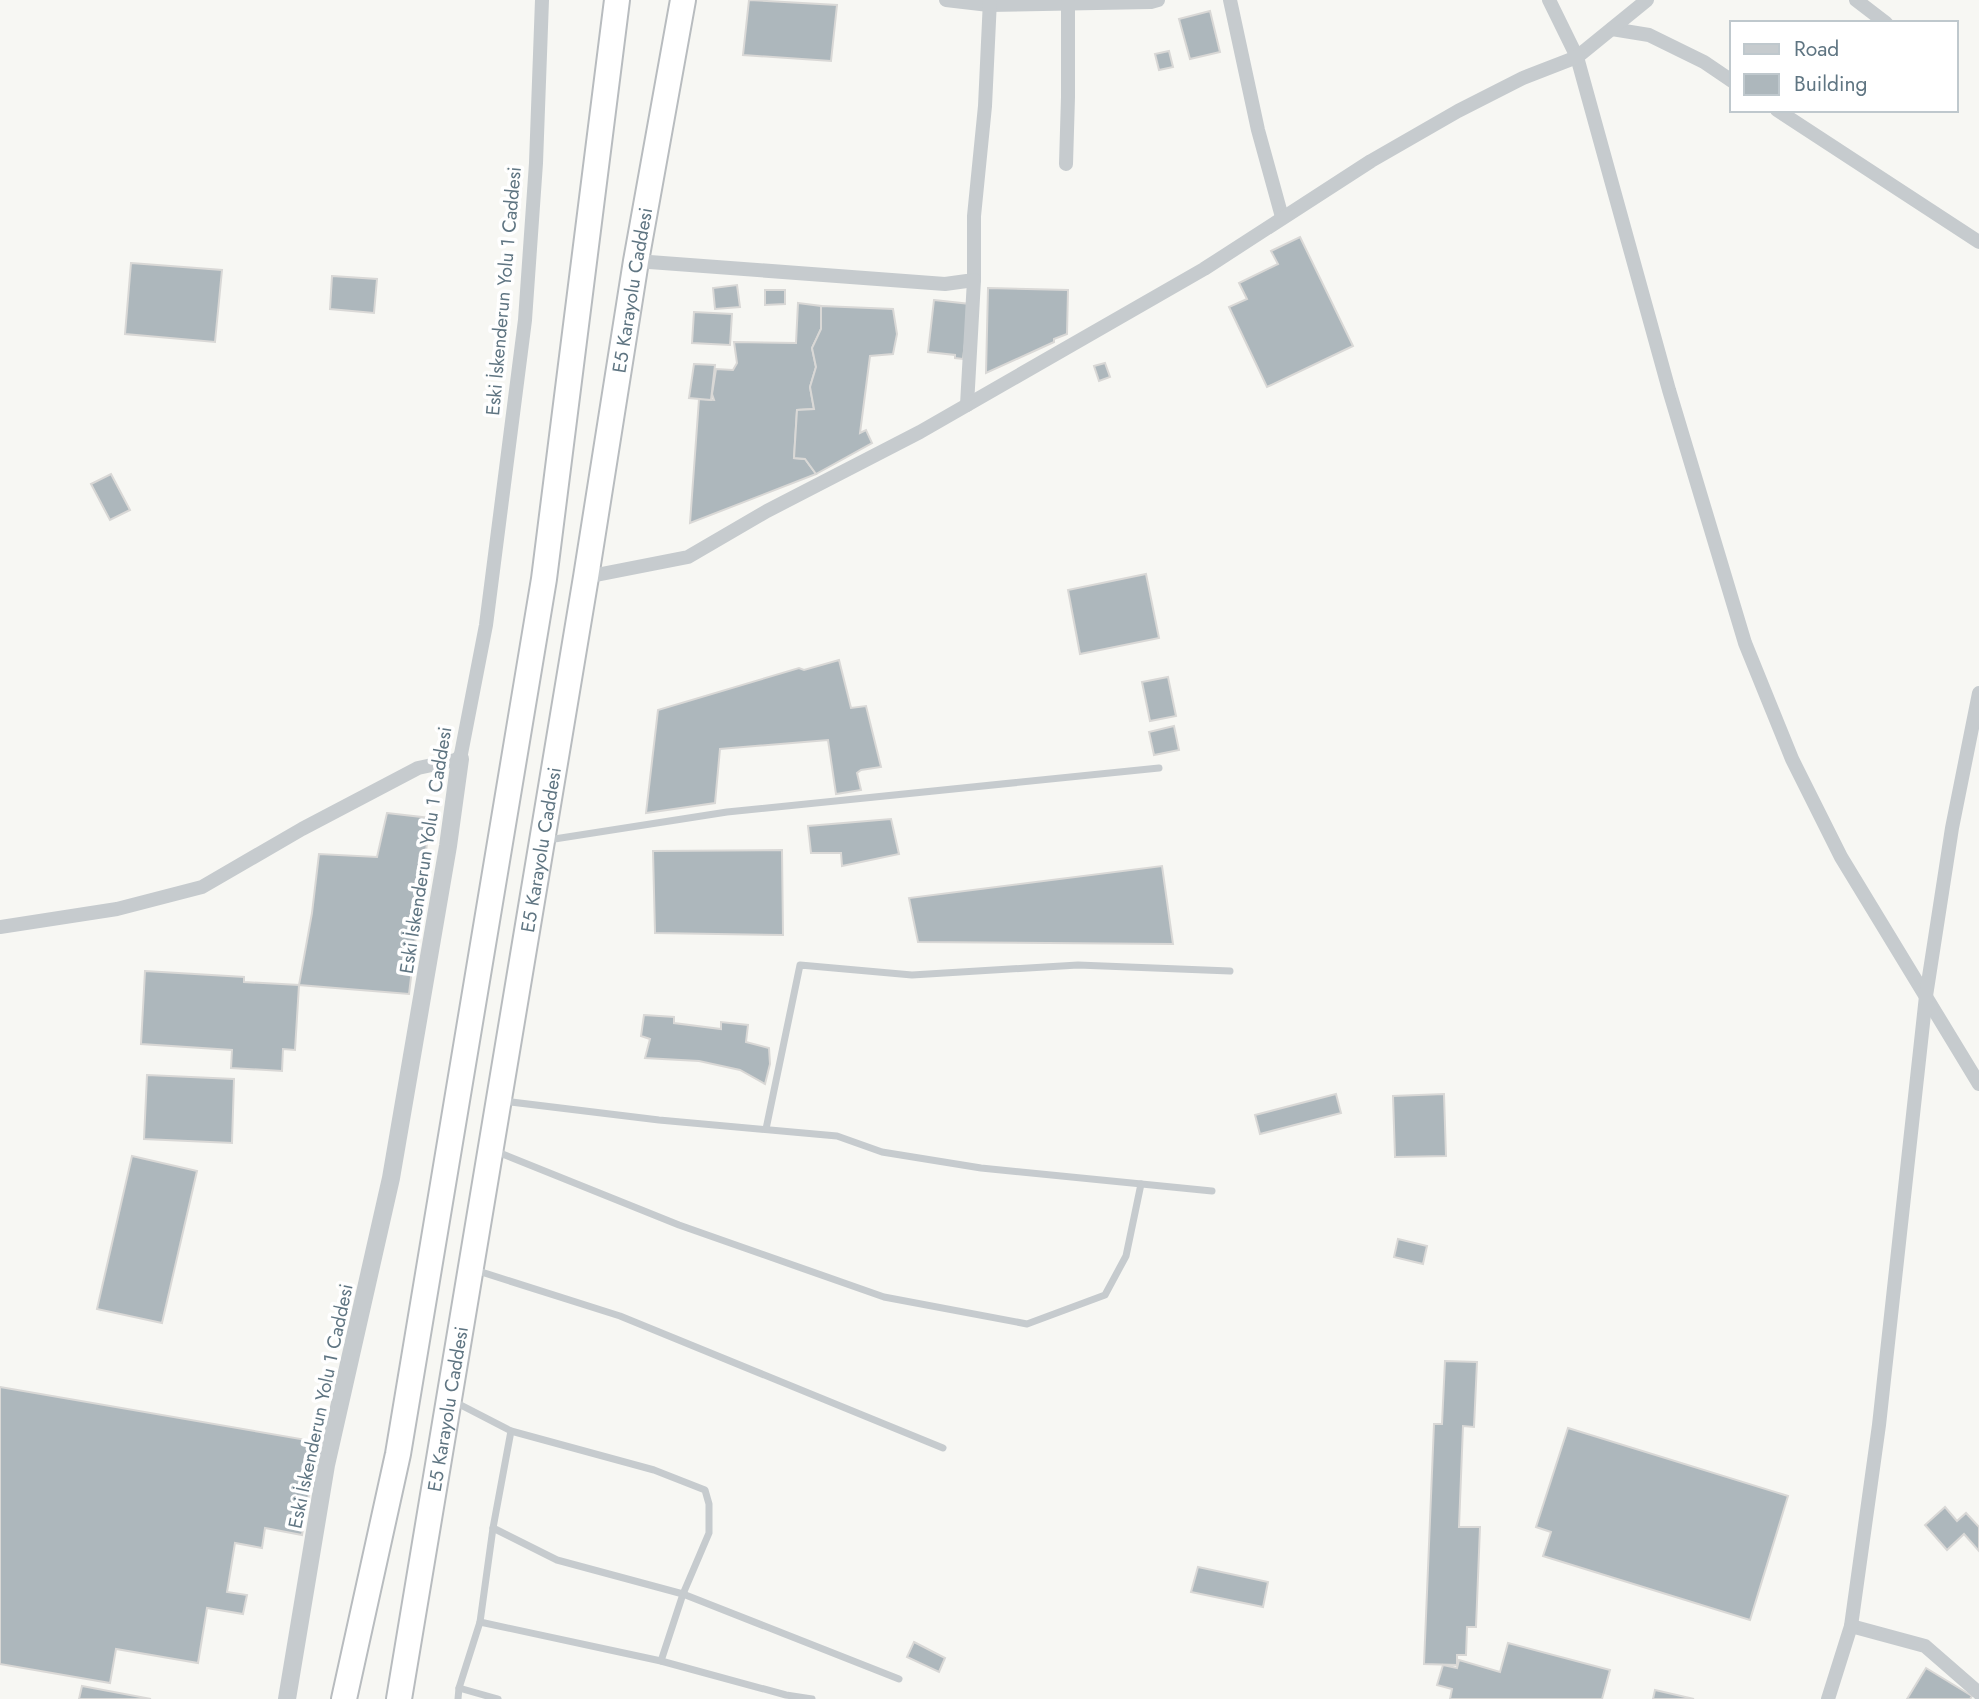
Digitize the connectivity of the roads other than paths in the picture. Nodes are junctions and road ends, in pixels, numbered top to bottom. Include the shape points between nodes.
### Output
1 (542, 0) edge
2 (617, 0) edge
3 (683, 0) edge
4 (946, 0) edge
5 (1158, 0) edge
6 (1230, 0) edge
7 (1549, 0) edge
8 (1647, 0) edge
9 (1856, 0) edge
10 (990, 2) edge
11 (1068, 3) junction
12 (1883, 21) edge
13 (1612, 29) junction
14 (1577, 57) junction
15 (1730, 80) edge
16 (1780, 112) edge
17 (1066, 164) dead end
18 (1282, 217) junction
19 (1979, 242) edge
20 (636, 261) junction
21 (974, 280) junction
22 (967, 405) junction
23 (586, 577) junction
24 (1979, 693) edge
25 (460, 759) junction
26 (1159, 768) dead end
27 (542, 841) junction
28 (0, 927) edge
29 (1230, 971) dead end
30 (1926, 996) junction
31 (1979, 1084) edge
32 (499, 1100) junction
33 (766, 1129) junction
34 (491, 1150) junction
35 (1141, 1184) junction
36 (1212, 1191) dead end
37 (471, 1269) junction
38 (449, 1399) junction
39 (511, 1432) junction
40 (943, 1448) dead end
41 (493, 1528) junction
42 (683, 1594) junction
43 (480, 1622) junction
44 (1851, 1626) junction
45 (661, 1661) junction
46 (899, 1679) dead end
47 (459, 1688) junction
48 (1979, 1693) edge
49 (287, 1699) edge
50 (344, 1699) edge
51 (399, 1699) edge
52 (458, 1699) edge
53 (498, 1699) edge
54 (812, 1699) edge
55 (1828, 1699) edge

1 - 25 street, Eski İskenderun Yolu 1 Caddesi via 525,320 486,625
2 - 50 highway, E5 Karayolu Caddesi via 544,579 398,1454
3 - 20 highway, E5 Karayolu Caddesi
4 - 10 street
5 - 11 street
6 - 18 street
7 - 14 street
8 - 13 street
9 - 12 street
10 - 11 street
10 - 21 street via 974,216
11 - 17 street
13 - 14 street
13 - 15 street via 1649,34
14 - 18 street via 1458,111
14 - 30 street via 1745,643 1792,759 1841,857
16 - 19 street
18 - 22 street via 1204,269
20 - 21 street via 945,284
20 - 23 highway, E5 Karayolu Caddesi
21 - 22 street
22 - 23 street via 688,557
23 - 27 highway, E5 Karayolu Caddesi
24 - 30 street
25 - 28 street via 418,768 202,887 117,909
25 - 49 street, Eski İskenderun Yolu 1 Caddesi via 391,1178 326,1465
26 - 27 lane via 727,812
27 - 32 highway, E5 Karayolu Caddesi
29 - 33 lane via 1078,965 912,975 800,965
30 - 31 street
30 - 44 street via 1883,1397
32 - 33 lane
32 - 34 highway, E5 Karayolu Caddesi
33 - 35 lane via 836,1136 882,1152 981,1168
34 - 35 lane via 679,1225 884,1297 1027,1324 1105,1295 1126,1256
34 - 37 highway, E5 Karayolu Caddesi
35 - 36 lane
37 - 38 highway, E5 Karayolu Caddesi
37 - 40 lane via 620,1315
38 - 39 lane
38 - 51 highway, E5 Karayolu Caddesi
39 - 41 lane
39 - 42 lane via 654,1470 705,1490 709,1533
41 - 42 lane via 557,1560
41 - 43 lane
42 - 45 lane
42 - 46 lane
43 - 45 lane
43 - 47 lane
44 - 48 street via 1925,1646
44 - 55 street
45 - 54 lane
47 - 52 lane
47 - 53 lane

